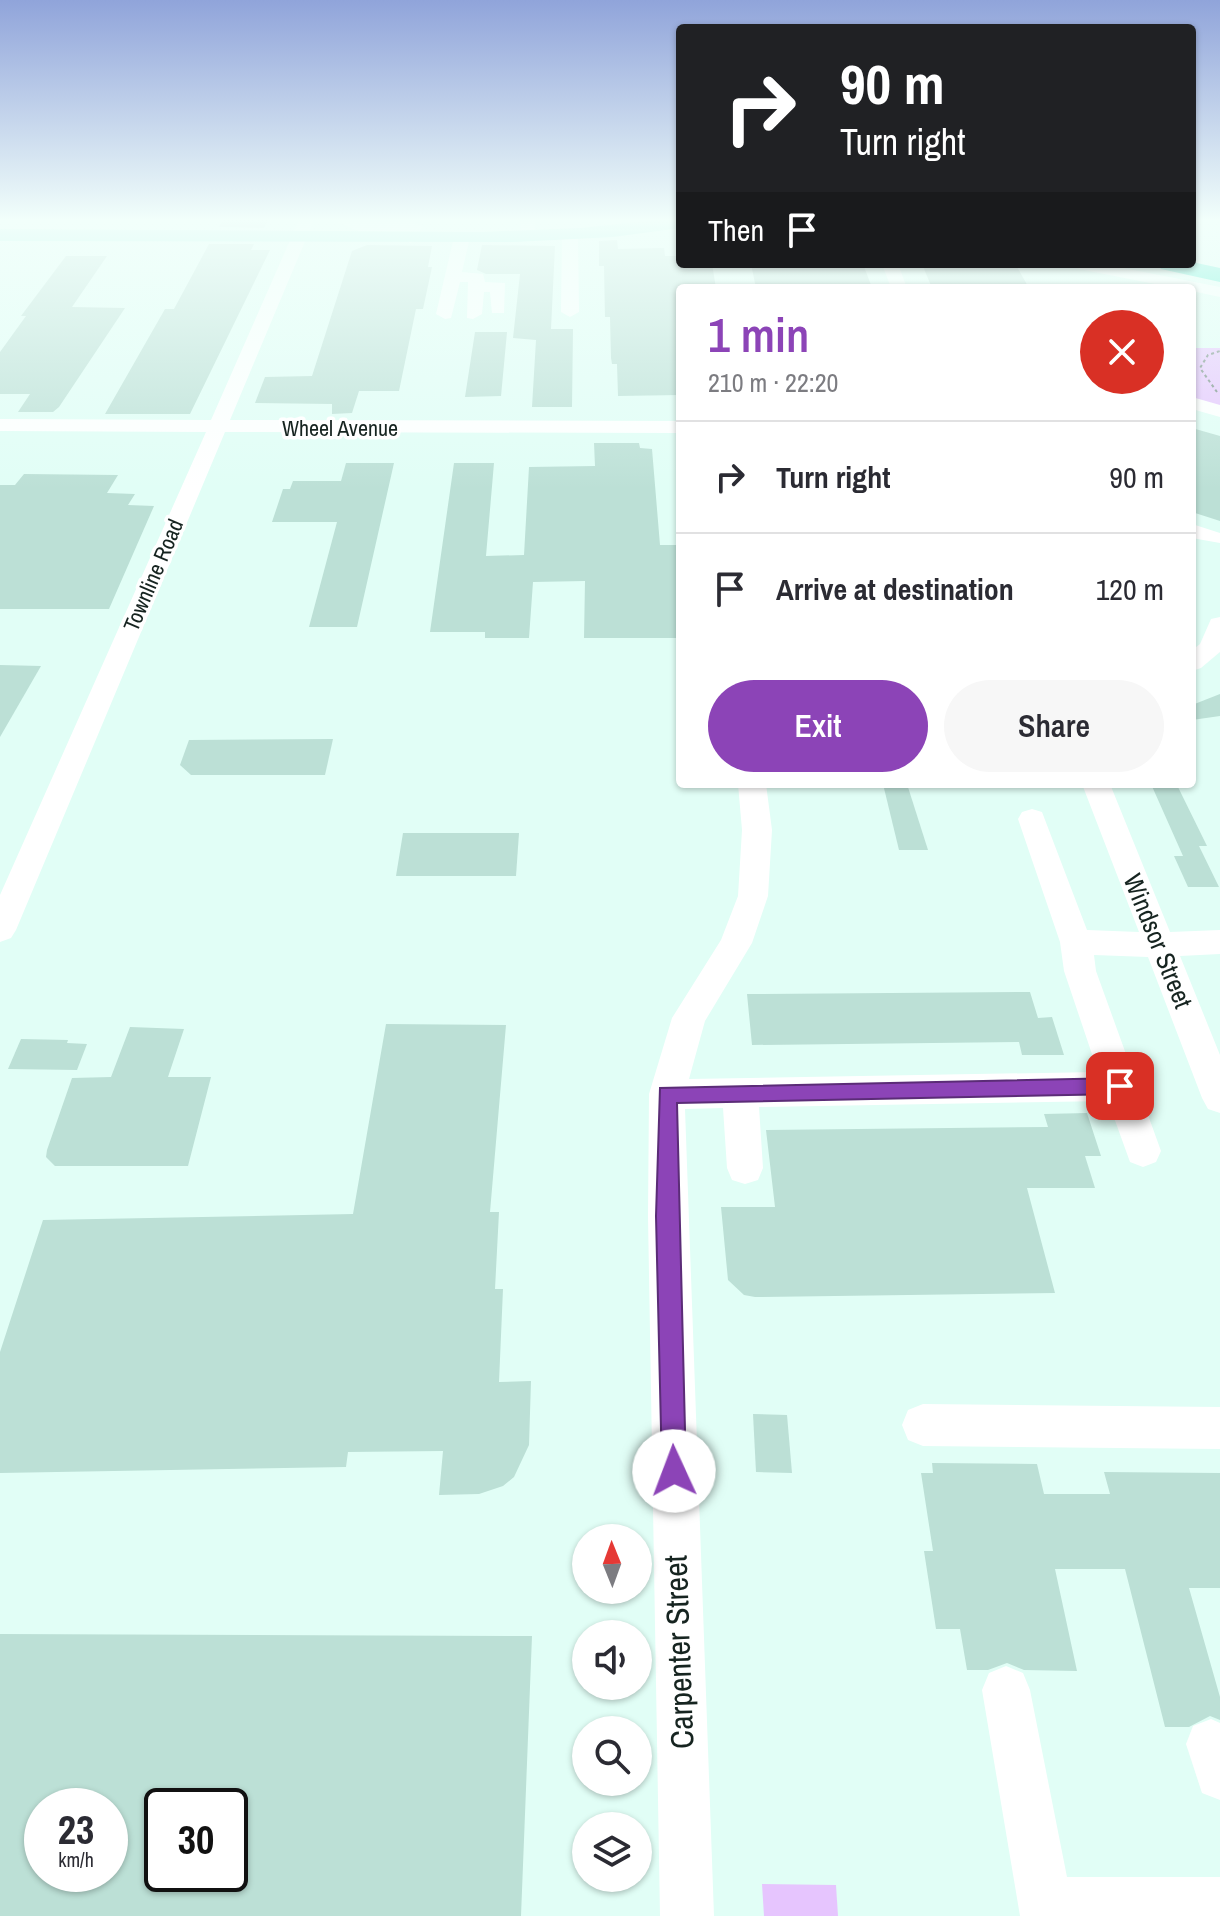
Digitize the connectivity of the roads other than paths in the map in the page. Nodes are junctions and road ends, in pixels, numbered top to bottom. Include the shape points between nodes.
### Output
1 (268, 309) edge
2 (446, 309) edge
3 (474, 309) edge
4 (445, 314) dead end
5 (473, 314) dead end
6 (1196, 404) edge
7 (1220, 411) edge
8 (0, 425) edge
9 (676, 427) edge
10 (216, 428) junction
11 (1196, 532) edge
12 (1196, 539) edge
13 (1220, 624) edge
14 (1196, 660) edge
15 (752, 788) edge
16 (1098, 788) edge
17 (1032, 819) dead end
18 (0, 930) edge
19 (1076, 942) junction
20 (1220, 942) edge
21 (1159, 945) junction
22 (1120, 1086) junction
23 (740, 1093) junction
24 (667, 1094) junction
25 (1220, 1098) edge
26 (1143, 1151) dead end
27 (745, 1168) dead end
28 (923, 1425) dead end
29 (1220, 1428) edge
30 (1006, 1690) dead end
31 (1220, 1904) edge
32 (1046, 1910) edge
33 (687, 1916) edge

1 - 10 street, Townline Road
2 - 4 street
3 - 5 street
6 - 7 street
8 - 10 street, Wheel Avenue
9 - 10 street, Wheel Avenue
10 - 18 street, Townline Road
11 - 12 street via 1214,538
13 - 14 street via 1211,647
15 - 24 street, Carpenter Street via 757,830 753,896 736,943 689,1018
16 - 21 street, Windsor Street
17 - 19 street
19 - 21 street
19 - 22 street via 1080,971
20 - 21 street
21 - 25 street, Windsor Street
22 - 23 street
22 - 26 street
23 - 24 street
23 - 27 street
24 - 33 street, Carpenter Street
28 - 29 street
30 - 32 street
31 - 32 street

